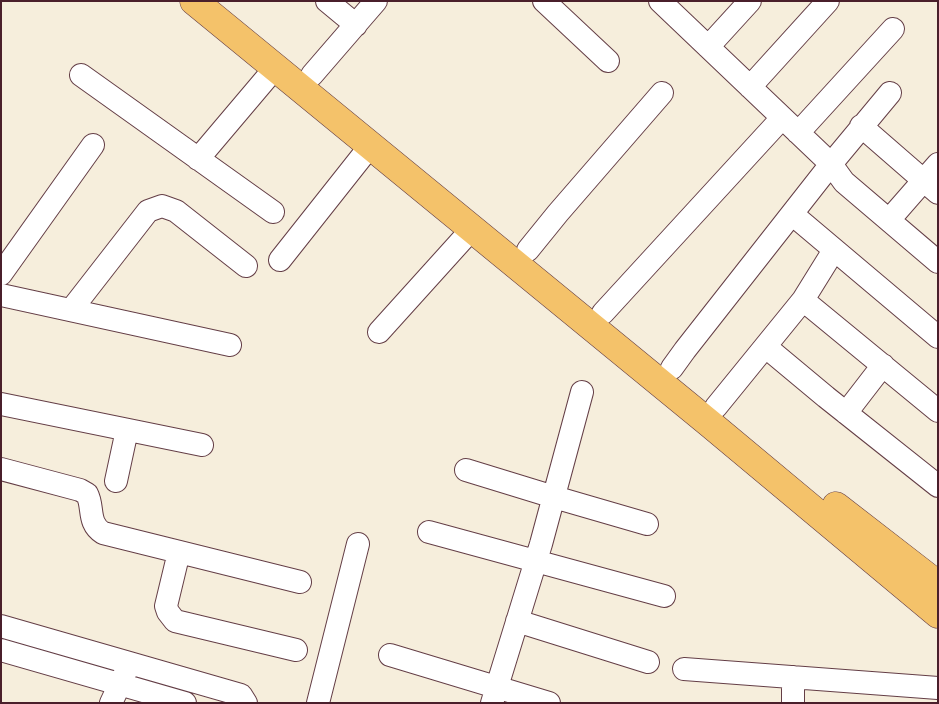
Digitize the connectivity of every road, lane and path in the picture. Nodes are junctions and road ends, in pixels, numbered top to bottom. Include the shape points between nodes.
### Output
1 (194, 1) edge
2 (224, 1) edge
3 (327, 1) edge
4 (376, 1) edge
5 (544, 1) edge
6 (660, 1) edge
7 (750, 1) edge
8 (828, 1) edge
9 (356, 25) junction
10 (893, 29) dead end
11 (708, 47) junction
12 (608, 61) dead end
13 (276, 68) junction
14 (81, 75) dead end
15 (312, 75) junction
16 (750, 87) junction
17 (662, 93) dead end
18 (890, 93) dead end
19 (790, 125) junction
20 (861, 126) junction
21 (93, 145) dead end
22 (371, 145) junction
23 (198, 159) junction
24 (831, 164) junction
25 (933, 179) edge
26 (273, 212) dead end
27 (792, 214) junction
28 (889, 220) junction
29 (472, 230) junction
30 (528, 250) junction
31 (834, 250) junction
32 (280, 260) dead end
33 (938, 262) edge
34 (246, 266) dead end
35 (1, 274) edge
36 (1, 295) edge
37 (803, 300) junction
38 (71, 310) junction
39 (603, 313) junction
40 (379, 332) dead end
41 (938, 338) edge
42 (230, 345) dead end
43 (766, 347) junction
44 (883, 365) junction
45 (672, 368) junction
46 (582, 392) dead end
47 (1, 404) edge
48 (716, 407) junction
49 (938, 411) edge
50 (846, 413) junction
51 (127, 430) junction
52 (202, 445) dead end
53 (1, 469) edge
54 (466, 470) dead end
55 (116, 481) dead end
56 (938, 486) edge
57 (554, 498) junction
58 (647, 524) dead end
59 (429, 532) dead end
60 (358, 544) dead end
61 (179, 552) junction
62 (536, 561) junction
63 (300, 582) dead end
64 (938, 585) edge
65 (664, 596) dead end
66 (938, 614) edge
67 (517, 621) junction
68 (1, 626) edge
69 (1, 650) edge
70 (296, 650) dead end
71 (390, 655) dead end
72 (648, 662) dead end
73 (684, 669) dead end
74 (794, 677) junction
75 (120, 683) edge
76 (938, 688) edge
77 (899, 694) edge
78 (495, 695) edge
79 (185, 703) edge
80 (246, 703) edge
81 (318, 703) edge
82 (549, 703) edge
83 (793, 703) edge

1 - 13 main road
2 - 15 main road
3 - 9 street
4 - 9 street
5 - 12 street
6 - 11 street
7 - 11 street
8 - 16 street
9 - 15 street
10 - 19 street
11 - 16 street
13 - 22 main road
13 - 23 street
14 - 23 street
15 - 30 main road
16 - 19 street
17 - 30 street
18 - 20 street
19 - 24 street
19 - 39 street via 644,267
20 - 24 street
20 - 25 street
21 - 35 street
22 - 29 main road
22 - 32 street
23 - 26 street
24 - 27 street
24 - 28 street via 844,182
25 - 28 street
27 - 31 street
27 - 45 street
28 - 33 street
29 - 40 street
29 - 66 main road
30 - 39 main road
31 - 37 street
31 - 41 street
34 - 38 street via 176,211 162,206 154,208 148,211
36 - 38 street
37 - 43 street
37 - 44 street
38 - 42 street
39 - 45 main road
43 - 48 street
43 - 50 street
44 - 49 street
44 - 50 street
45 - 48 main road
46 - 57 street
47 - 51 street
48 - 64 main road
50 - 56 street
51 - 52 street
51 - 55 street
53 - 61 street via 80,490 87,494 94,523 103,532
54 - 57 street
57 - 58 street
57 - 62 street
59 - 62 street
60 - 81 street
61 - 63 street
61 - 70 street via 166,606 175,621
62 - 65 street
62 - 67 street
67 - 72 street
67 - 78 street
68 - 75 street
69 - 75 street
71 - 78 street
73 - 74 street
74 - 77 street
74 - 83 street
75 - 79 street
75 - 80 street via 241,696
76 - 77 street
78 - 82 street

